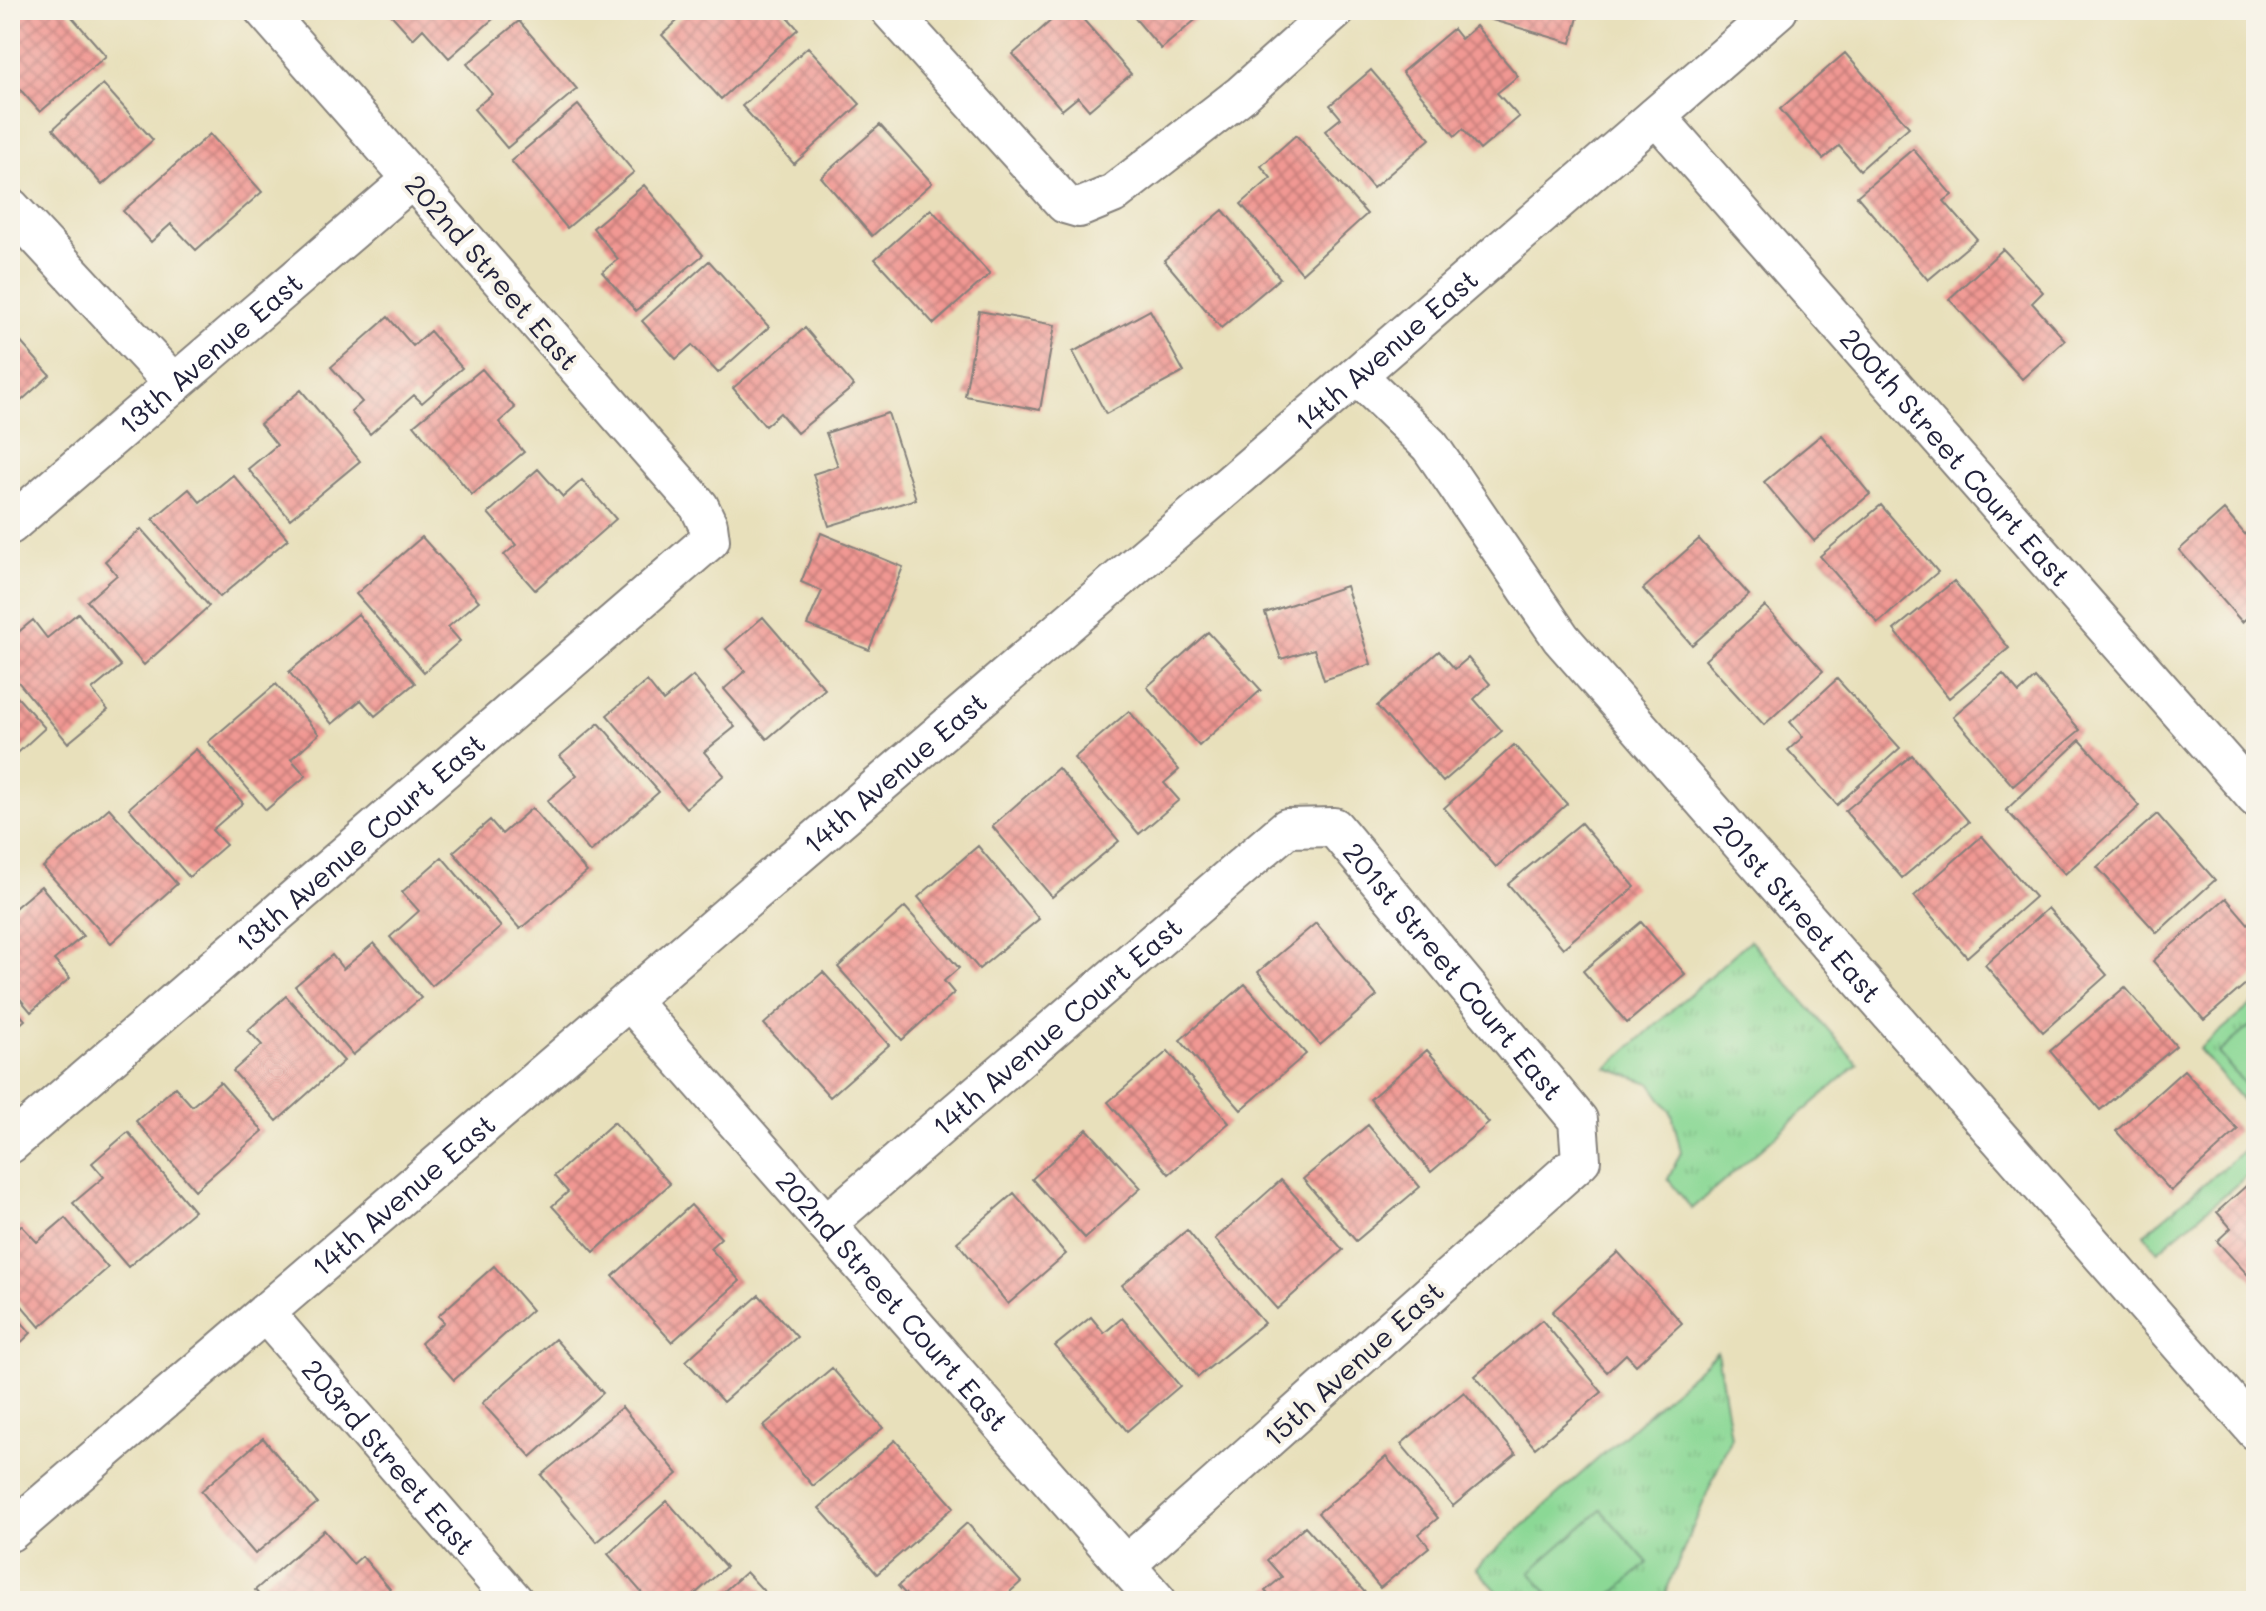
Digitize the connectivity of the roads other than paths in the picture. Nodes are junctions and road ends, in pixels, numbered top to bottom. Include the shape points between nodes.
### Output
1 (264, 10) edge
2 (890, 10) edge
3 (1336, 10) edge
4 (1778, 10) edge
5 (1656, 116) junction
6 (411, 180) junction
7 (10, 207) edge
8 (1357, 375) junction
9 (174, 384) junction
10 (10, 525) edge
11 (710, 540) joint
12 (2256, 798) edge
13 (1287, 828) joint
14 (629, 1000) junction
15 (10, 1144) edge
16 (1581, 1160) joint
17 (826, 1224) junction
18 (265, 1313) junction
19 (2256, 1431) edge
20 (10, 1532) edge
21 (1126, 1565) junction
22 (514, 1601) edge
23 (1157, 1601) edge

1 - 6 street, 202nd Street East
2 - 3 street via 1065,204 1079,208 1113,194 1242,94
4 - 5 street, 14th Avenue East
5 - 8 street, 14th Avenue East
5 - 12 street, 200th Street Court East
6 - 9 street, 13th Avenue East
6 - 11 street, 202nd Street East via 699,506
7 - 9 street
8 - 14 street, 14th Avenue East
8 - 19 street, 201st Street East via 1430,446 1561,638
9 - 10 street, 13th Avenue East
11 - 15 street, 13th Avenue Court East
13 - 16 street, 201st Street Court East via 1334,827 1578,1120
13 - 17 street, 14th Avenue Court East
14 - 17 street, 202nd Street Court East
14 - 18 street, 14th Avenue East
16 - 21 street, 15th Avenue East
17 - 21 street, 202nd Street Court East
18 - 20 street, 14th Avenue East
18 - 22 street, 203rd Street East
21 - 23 street, 202nd Street Court East

